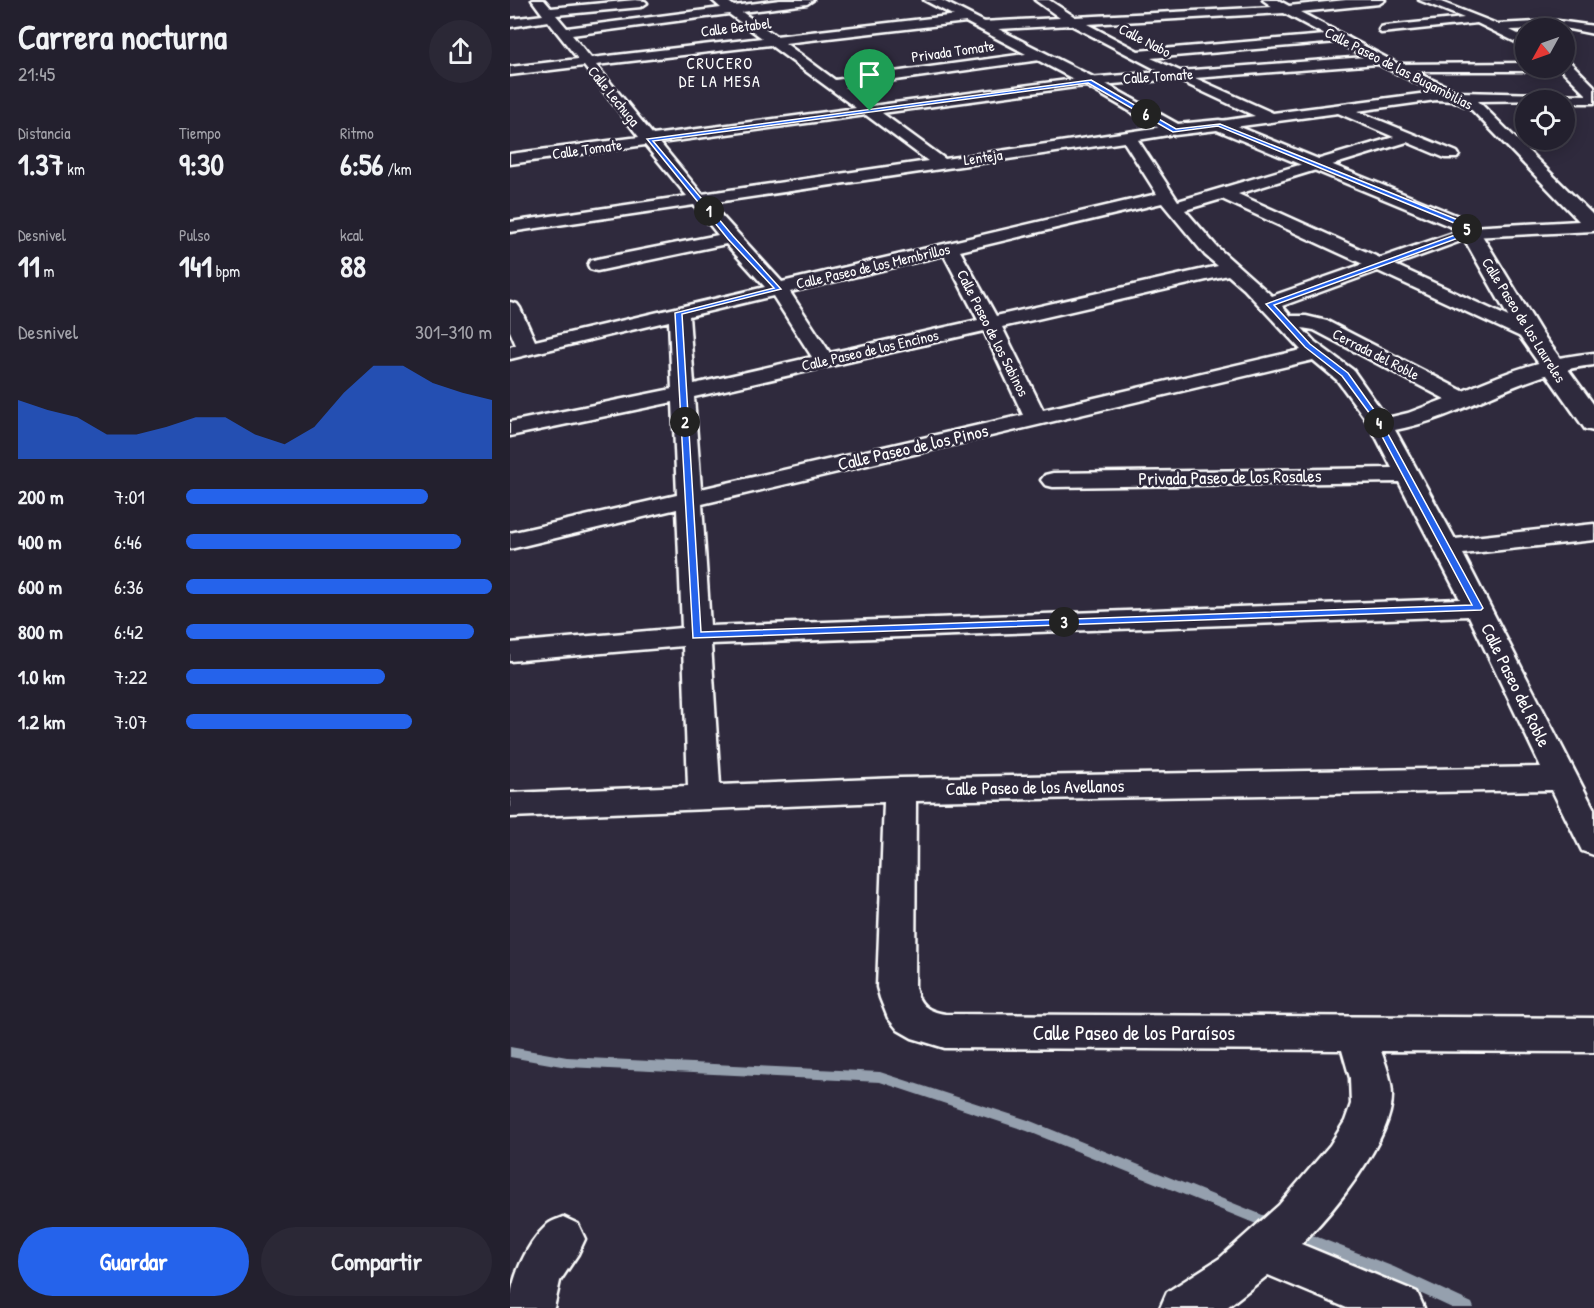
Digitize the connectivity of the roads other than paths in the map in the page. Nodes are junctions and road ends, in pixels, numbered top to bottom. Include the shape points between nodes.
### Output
1 (538, 0) edge
2 (718, 0) edge
3 (807, 0) edge
4 (931, 0) edge
5 (1269, 0) edge
6 (1379, 0) edge
7 (1425, 0) edge
8 (656, 1) edge
9 (1042, 1) edge
10 (1062, 1) edge
11 (730, 9) junction
12 (1287, 10) junction
13 (549, 15) junction
14 (966, 18) junction
15 (1480, 20) junction
16 (1072, 22) junction
17 (510, 23) edge
18 (982, 26) junction
19 (1496, 27) junction
20 (1385, 30) dead end
21 (1594, 30) edge
22 (564, 32) junction
23 (1515, 37) edge
24 (1339, 38) junction
25 (774, 39) junction
26 (1138, 55) junction
27 (1040, 56) junction
28 (1379, 60) junction
29 (586, 62) junction
30 (1515, 67) edge
31 (1575, 67) edge
32 (1395, 68) junction
33 (1585, 68) dead end
34 (510, 71) edge
35 (1178, 75) junction
36 (1575, 76) edge
37 (1089, 81) junction
38 (834, 84) junction
39 (1594, 94) edge
40 (1458, 96) junction
41 (1594, 99) edge
42 (1338, 108) junction
43 (870, 111) junction
44 (1271, 118) junction
45 (1219, 125) junction
46 (1175, 130) junction
47 (1129, 136) junction
48 (1408, 137) junction
49 (649, 140) junction
50 (1451, 155) dead end
51 (510, 159) edge
52 (940, 163) junction
53 (1317, 164) junction
54 (1223, 193) junction
55 (699, 200) junction
56 (1170, 202) junction
57 (1594, 225) edge
58 (510, 227) edge
59 (1470, 232) junction
60 (730, 238) junction
61 (949, 248) junction
62 (597, 265) dead end
63 (1380, 266) junction
64 (1230, 269) junction
65 (778, 289) junction
66 (1269, 304) junction
67 (510, 308) edge
68 (679, 313) junction
69 (1287, 322) junction
70 (990, 323) junction
71 (1530, 334) junction
72 (519, 351) edge
73 (1316, 353) junction
74 (1594, 359) edge
75 (824, 360) junction
76 (1550, 364) junction
77 (683, 393) junction
78 (1462, 399) junction
79 (1036, 418) junction
80 (1594, 423) edge
81 (1381, 425) junction
82 (510, 429) edge
83 (1408, 475) junction
84 (1053, 480) dead end
85 (689, 500) junction
86 (1594, 532) edge
87 (510, 542) edge
88 (1445, 548) junction
89 (1478, 608) junction
90 (696, 636) junction
91 (510, 652) edge
92 (1561, 778) junction
93 (900, 790) junction
94 (705, 797) junction
95 (510, 805) edge
96 (1594, 842) edge
97 (1356, 1033) junction
98 (1594, 1035) edge
99 (563, 1239) dead end
100 (1265, 1250) junction
101 (531, 1308) edge
102 (1183, 1308) edge
103 (1401, 1308) edge

1 - 13 street, Calle Lechuga
2 - 11 street
3 - 11 street
4 - 14 street
5 - 12 street, Calle Paseo de las Bugambilias
6 - 12 street
7 - 15 street
8 - 13 street
9 - 10 street
9 - 16 street, Calle Nabo
11 - 22 street
11 - 25 street
12 - 16 street
12 - 24 street, Calle Paseo de las Bugambilias
13 - 17 street
13 - 22 street, Calle Lechuga
14 - 18 street
14 - 25 street, Calle Betabel
15 - 19 street
15 - 20 street
16 - 18 street
16 - 26 street, Calle Nabo
18 - 27 street
19 - 21 street via 1558,25
19 - 23 street
22 - 29 street, Calle Lechuga
24 - 26 street
24 - 28 street, Calle Paseo de las Bugambilias
25 - 29 street, Calle Betabel
25 - 38 street
26 - 35 street, Calle Nabo
27 - 37 street
27 - 38 street, Privada Tomate
28 - 32 street, Calle Paseo de las Bugambilias
28 - 35 street, Calle Tomate
29 - 34 street, Calle Betabel
29 - 49 street, Calle Lechuga
30 - 32 street
31 - 33 street
32 - 40 street, Calle Paseo de las Bugambilias
35 - 37 street, Calle Tomate
35 - 44 street, Calle Nabo
36 - 39 street
37 - 43 street, Calle Tomate
37 - 46 street
38 - 43 street
40 - 41 street, Lenteja
40 - 42 street, Lenteja
40 - 57 street, Calle Paseo de las Bugambilias via 1475,105
42 - 44 street, Lenteja
42 - 48 street
43 - 49 street, Calle Tomate
43 - 52 street
44 - 45 street, Lenteja
45 - 46 street, Lenteja
45 - 53 street, Calle Paseo de los Laureles
46 - 47 street, Lenteja
47 - 52 street, Lenteja
47 - 56 street, Calle Paseo del Roble
48 - 50 street
48 - 53 street, Calle Paseo de los Membrillos
49 - 51 street, Calle Tomate
49 - 55 street, Calle Lechuga
52 - 55 street, Lenteja
53 - 54 street, Calle Paseo de los Membrillos
53 - 59 street, Calle Paseo de los Laureles via 1446,216
54 - 56 street, Calle Paseo de los Membrillos
54 - 63 street
55 - 58 street, Lenteja
55 - 60 street, Calle Lechuga
56 - 61 street, Calle Paseo de los Membrillos
56 - 64 street, Calle Paseo del Roble
57 - 59 street
59 - 63 street
59 - 71 street, Calle Paseo de los Laureles
60 - 62 street
60 - 65 street, Calle Lechuga
61 - 65 street, Calle Paseo de los Membrillos
61 - 70 street, Calle Paseo de los Sabinos
63 - 66 street
63 - 71 street
64 - 66 street, Calle Paseo del Roble
64 - 70 street, Calle Paseo de los Encinos
65 - 68 street, Calle Paseo de los Membrillos
65 - 75 street, Calle Lechuga
66 - 69 street, Calle Paseo del Roble
67 - 72 street
68 - 72 street, Calle Paseo de los Membrillos
68 - 77 street
69 - 73 street, Calle Paseo del Roble
69 - 78 street, Cerrada del Roble via 1320,325
70 - 75 street, Calle Paseo de los Encinos
70 - 79 street, Calle Paseo de los Sabinos
71 - 76 street, Calle Paseo de los Laureles
73 - 79 street, Calle Paseo de los Pinos
73 - 81 street, Calle Paseo del Roble via 1345,375
74 - 76 street
75 - 77 street, Calle Paseo de los Encinos
76 - 78 street
76 - 80 street, Calle Paseo de los Laureles
77 - 82 street, Calle Paseo de los Encinos
77 - 85 street
78 - 81 street via 1407,422
79 - 85 street, Calle Paseo de los Pinos
81 - 83 street, Calle Paseo del Roble
83 - 84 street, Privada Paseo de los Rosales
83 - 88 street, Calle Paseo del Roble
85 - 87 street, Calle Paseo de los Pinos
85 - 90 street
86 - 88 street
88 - 89 street, Calle Paseo del Roble
89 - 90 street
89 - 92 street, Calle Paseo del Roble
90 - 91 street
90 - 94 street
92 - 93 street, Calle Paseo de los Avellanos
92 - 96 street, Calle Paseo del Roble
93 - 94 street, Calle Paseo de los Avellanos
93 - 97 street, Calle Paseo de los Paraísos via 896,987 899,1004 909,1018 925,1028
94 - 95 street, Calle Paseo de los Avellanos
97 - 98 street, Calle Paseo de los Paraísos
97 - 100 street via 1371,1101 1359,1139 1341,1165
99 - 101 street via 545,1261 534,1286
100 - 102 street via 1236,1275
100 - 103 street

